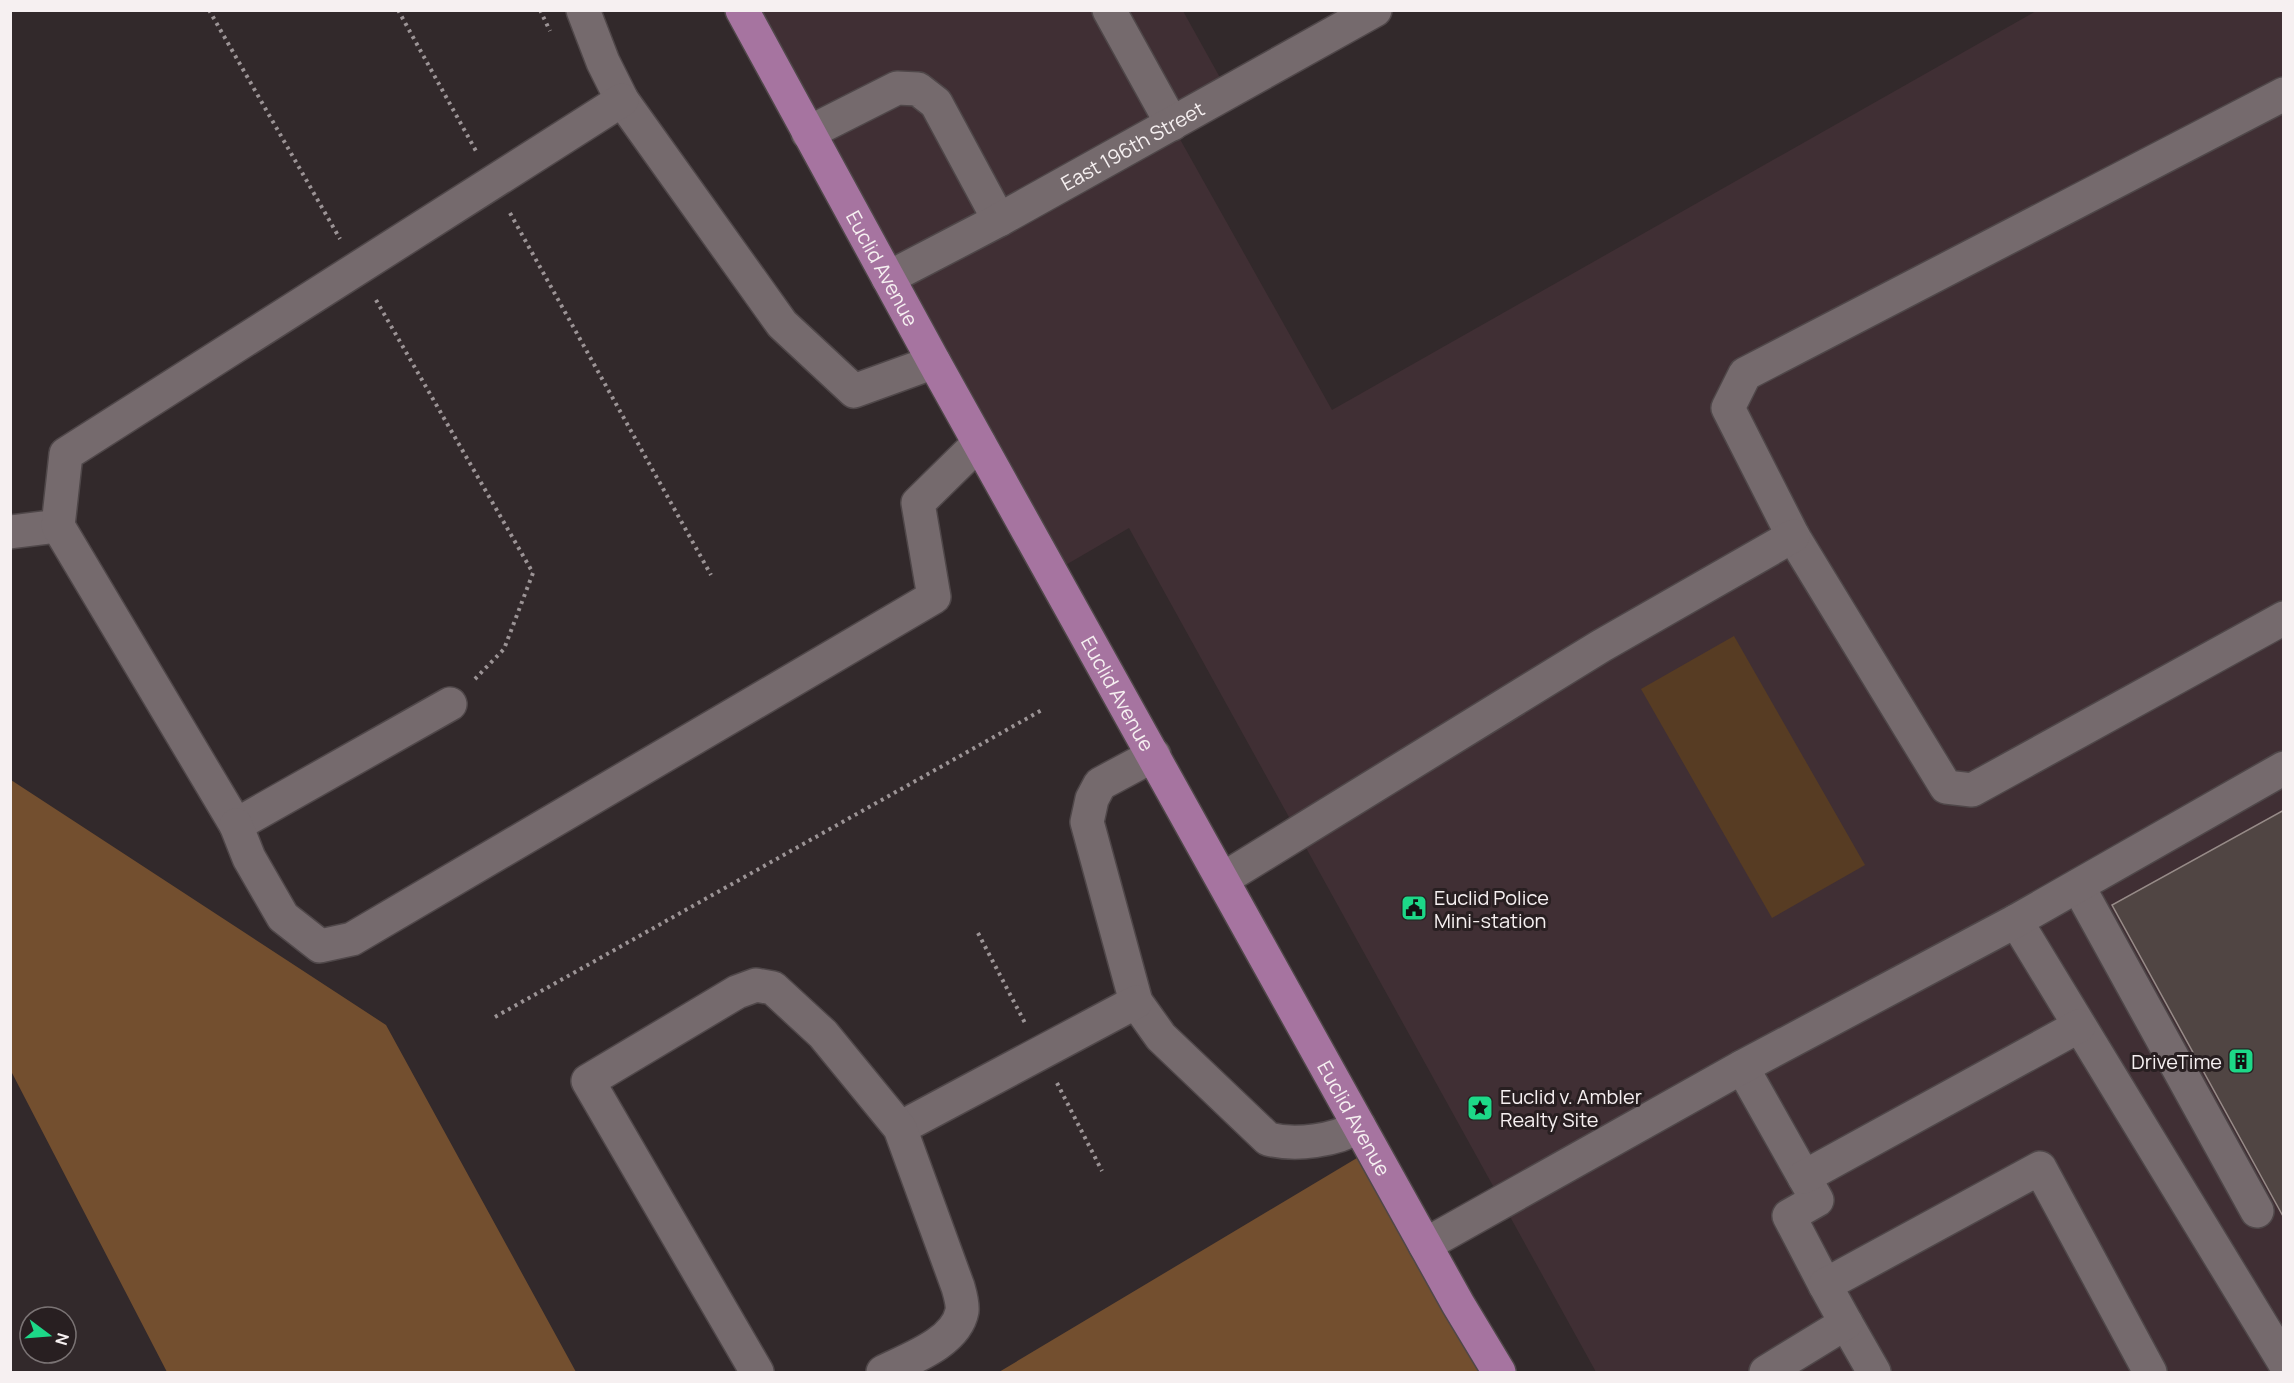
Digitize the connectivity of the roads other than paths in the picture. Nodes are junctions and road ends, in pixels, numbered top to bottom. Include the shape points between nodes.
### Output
1 (582, 10) edge
2 (742, 10) edge
3 (1109, 10) edge
4 (1375, 10) edge
5 (2283, 94) edge
6 (622, 100) junction
7 (1172, 124) junction
8 (808, 133) junction
9 (999, 220) junction
10 (888, 278) junction
11 (934, 362) junction
12 (979, 443) junction
13 (58, 526) junction
14 (10, 532) edge
15 (1793, 536) junction
16 (2283, 618) edge
17 (450, 704) road end
18 (1154, 755) junction
19 (2283, 768) edge
20 (236, 825) junction
21 (1223, 879) junction
22 (2078, 886) junction
23 (2016, 921) junction
24 (1136, 1002) junction
25 (2079, 1026) junction
26 (1742, 1067) junction
27 (1359, 1126) junction
28 (900, 1128) junction
29 (1804, 1177) junction
30 (2257, 1212) dead end
31 (1425, 1245) junction
32 (1825, 1285) junction
33 (1846, 1323) junction
34 (2283, 1362) edge
35 (757, 1372) edge
36 (883, 1372) edge
37 (1499, 1372) edge
38 (1766, 1372) edge
39 (1874, 1372) edge
40 (2150, 1372) edge

1 - 6 street
2 - 8 main road, Euclid Avenue
3 - 7 street
4 - 7 street, East 196th Street
5 - 15 street via 1745,374 1728,408
6 - 11 street via 782,324 854,391
6 - 13 street via 66,454
7 - 9 street, East 196th Street
8 - 9 street via 897,88 918,89 936,103
8 - 10 main road, Euclid Avenue
9 - 10 street, East 196th Street
10 - 11 main road, Euclid Avenue
11 - 12 main road, Euclid Avenue
12 - 18 main road, Euclid Avenue
12 - 20 street via 918,503 934,597 352,939 320,946 283,916 249,858
13 - 14 street
13 - 20 street
15 - 16 street via 1946,787 1971,790
15 - 21 street via 1601,646
17 - 20 street
18 - 21 main road, Euclid Avenue
18 - 24 street via 1100,784 1087,822
19 - 22 street
21 - 27 main road, Euclid Avenue
22 - 23 street
22 - 30 street
23 - 25 street
23 - 26 street
24 - 27 street via 1161,1037 1268,1139 1292,1144 1349,1132
24 - 28 street
25 - 29 street
25 - 34 street
26 - 29 street
26 - 31 street
27 - 31 main road, Euclid Avenue
28 - 35 street via 823,1034 772,988 756,985 737,992 588,1081
28 - 36 street via 939,1231 962,1310 943,1340
29 - 32 street via 1817,1200 1790,1216
31 - 37 main road, Euclid Avenue
32 - 33 street
32 - 40 street via 2040,1168
33 - 38 street
33 - 39 street

